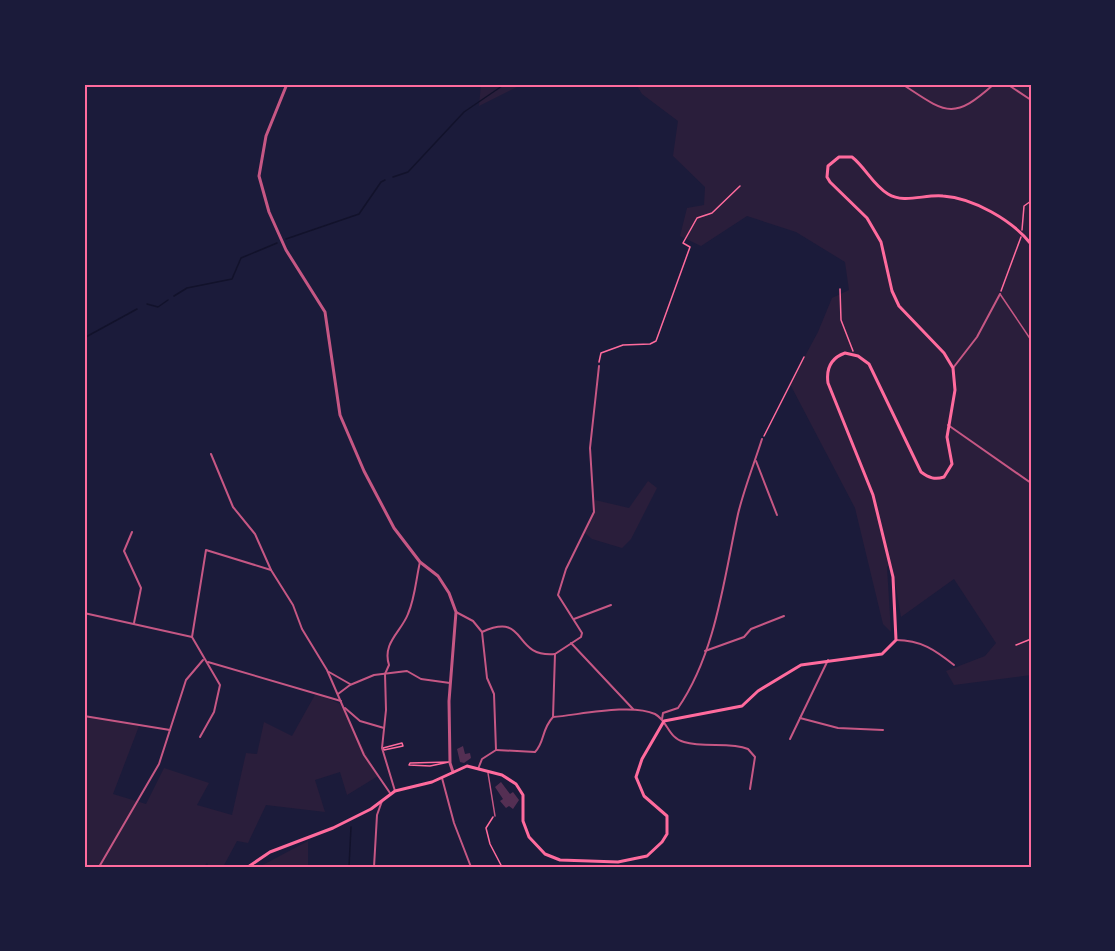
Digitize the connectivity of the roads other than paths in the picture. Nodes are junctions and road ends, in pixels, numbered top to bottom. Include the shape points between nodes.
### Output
1 (287, 84) edge
2 (902, 84) edge
3 (994, 84) edge
4 (1007, 84) edge
5 (1031, 100) edge
6 (1031, 244) edge
7 (1000, 294) joint
8 (1031, 340) edge
9 (598, 366) road end
10 (953, 368) junction
11 (948, 425) junction
12 (762, 440) road end
13 (211, 454) dead end
14 (756, 461) junction
15 (1031, 483) edge
16 (777, 515) dead end
17 (132, 532) dead end
18 (420, 562) junction
19 (271, 570) junction
20 (611, 605) dead end
21 (456, 612) junction
22 (84, 613) edge
23 (784, 616) dead end
24 (574, 619) junction
25 (134, 623) junction
26 (482, 632) junction
27 (192, 637) junction
28 (896, 640) junction
29 (571, 643) junction
30 (705, 651) junction
31 (555, 654) junction
32 (203, 660) junction
33 (828, 660) junction
34 (208, 662) junction
35 (954, 665) dead end
36 (327, 670) junction
37 (385, 674) junction
38 (450, 683) junction
39 (350, 685) junction
40 (338, 694) junction
41 (341, 701) junction
42 (344, 707) junction
43 (633, 710) junction
44 (84, 716) edge
45 (553, 717) junction
46 (800, 718) junction
47 (663, 721) junction
48 (384, 728) junction
49 (170, 730) junction
50 (883, 730) dead end
51 (200, 737) dead end
52 (790, 739) dead end
53 (496, 750) junction
54 (478, 769) junction
55 (453, 772) junction
56 (488, 772) junction
57 (442, 778) junction
58 (750, 789) dead end
59 (395, 791) junction
60 (390, 793) junction
61 (384, 799) junction
62 (495, 816) road end
63 (99, 867) edge
64 (248, 867) edge
65 (374, 867) edge
66 (471, 867) edge

1 - 18 street via 266,136 259,176 269,212 286,250 326,312 340,415 360,462 394,528
2 - 3 street via 939,107 954,110 971,105
4 - 5 street
6 - 10 main road via 1002,219 954,198 887,194 852,157 839,157 828,166 830,182 867,218 880,242 895,300
7 - 8 lane
7 - 10 street via 977,338
9 - 24 street via 590,448 594,512 566,569 558,595
10 - 11 main road via 955,390
11 - 15 street
11 - 28 main road via 950,469 944,477 932,478 921,472 869,364 855,355 839,356 829,367 827,375 873,495 893,577
12 - 14 street
13 - 19 street via 233,507 255,534
14 - 16 street
14 - 30 street via 738,512
17 - 25 street via 124,551 141,588
18 - 21 street via 438,576
18 - 37 street via 409,611 391,640
19 - 27 street via 206,550
19 - 36 street
20 - 24 street
21 - 26 street via 473,621
21 - 38 street
22 - 25 street
23 - 30 street
24 - 29 street via 582,633
25 - 27 street
26 - 31 street via 499,624 507,626 533,651
26 - 53 street via 487,678 494,694
27 - 32 street
28 - 33 main road via 891,648 874,656
28 - 35 street via 913,640 929,646
29 - 31 street
29 - 43 street
30 - 47 street via 689,693 678,708 663,712
31 - 45 street
32 - 34 street
32 - 49 street via 186,680
33 - 46 street
33 - 47 main road via 801,665 758,691 742,706
34 - 41 street
34 - 51 street via 220,691
36 - 39 street
36 - 40 street
37 - 38 street via 407,671 421,679
37 - 39 street
37 - 48 street
38 - 55 street
39 - 40 street
40 - 41 street
41 - 42 street
42 - 48 street via 360,721
42 - 60 street via 364,755
43 - 45 street
43 - 47 street via 656,714
44 - 49 street
45 - 53 street via 543,728 541,746 535,752
46 - 50 street via 838,728
46 - 52 street
47 - 56 main road via 636,777 644,796 667,816 669,825 662,842 647,856 590,862 560,860 545,854 526,832 521,790 502,775
47 - 58 street via 672,736 685,743 748,749 755,757
48 - 59 street via 384,750
49 - 63 street via 159,764
53 - 54 street via 482,759
54 - 55 main road via 467,766
54 - 56 main road
55 - 57 main road
56 - 62 lane
57 - 59 main road
57 - 66 street
59 - 60 main road
60 - 61 main road
61 - 64 main road via 355,817 270,852
61 - 65 street via 378,812

